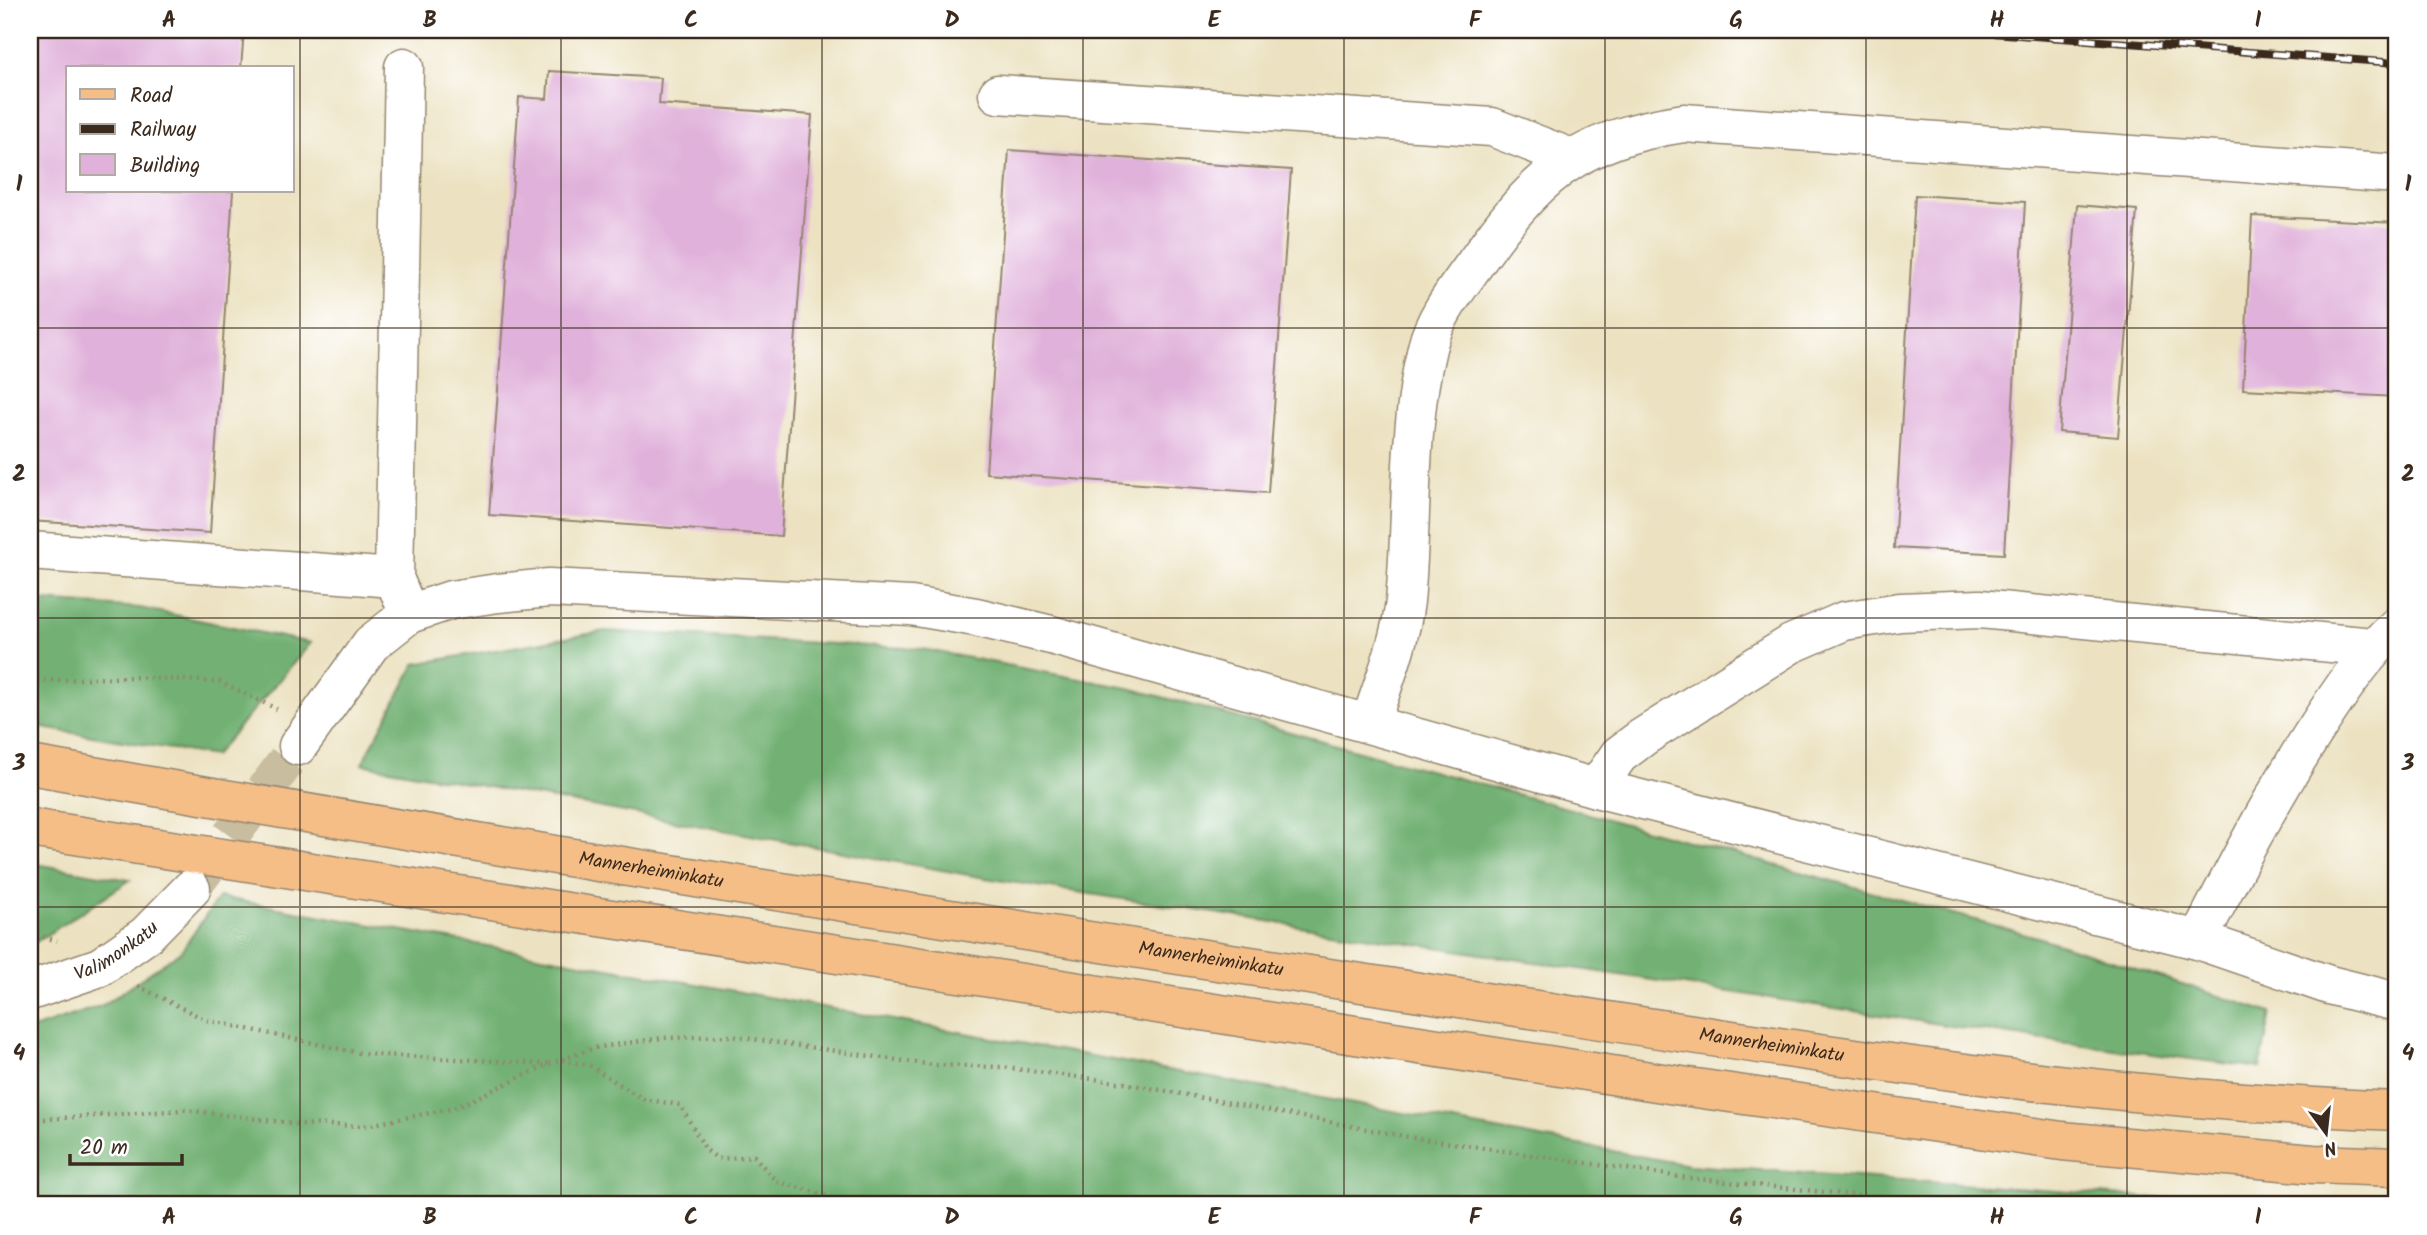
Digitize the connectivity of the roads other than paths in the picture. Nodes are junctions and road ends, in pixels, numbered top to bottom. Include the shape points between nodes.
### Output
1 (404, 67) dead end
2 (999, 94) dead end
3 (1571, 158) junction
4 (2397, 174) edge
5 (30, 551) edge
6 (394, 578) junction
7 (409, 614) junction
8 (2385, 636) edge
9 (1370, 723) junction
10 (298, 746) tunnel mouth
11 (30, 765) edge
12 (1596, 788) junction
13 (30, 828) edge
14 (191, 889) tunnel mouth
15 (2198, 940) junction
16 (30, 991) edge
17 (2397, 1002) edge
18 (2397, 1111) edge
19 (2397, 1167) edge

1 - 6 street
2 - 3 street via 1492,128
3 - 4 street via 1640,130 1684,123
3 - 9 street via 1508,216 1446,305 1427,346 1419,397 1405,604
5 - 6 street
6 - 7 street
7 - 9 street via 451,600 549,588 911,607 1051,635
7 - 10 street via 371,644
8 - 12 street via 1980,609 1900,612 1844,621 1791,644 1643,737 1619,755
8 - 15 street via 2341,690 2264,810
9 - 12 street
11 - 18 main road, Mannerheiminkatu via 1155,951 1683,1032 2069,1086
12 - 15 street
13 - 19 main road via 2049,1139 2313,1164
14 - 16 street, Valimonkatu via 145,934 100,967
15 - 17 street via 2329,985

